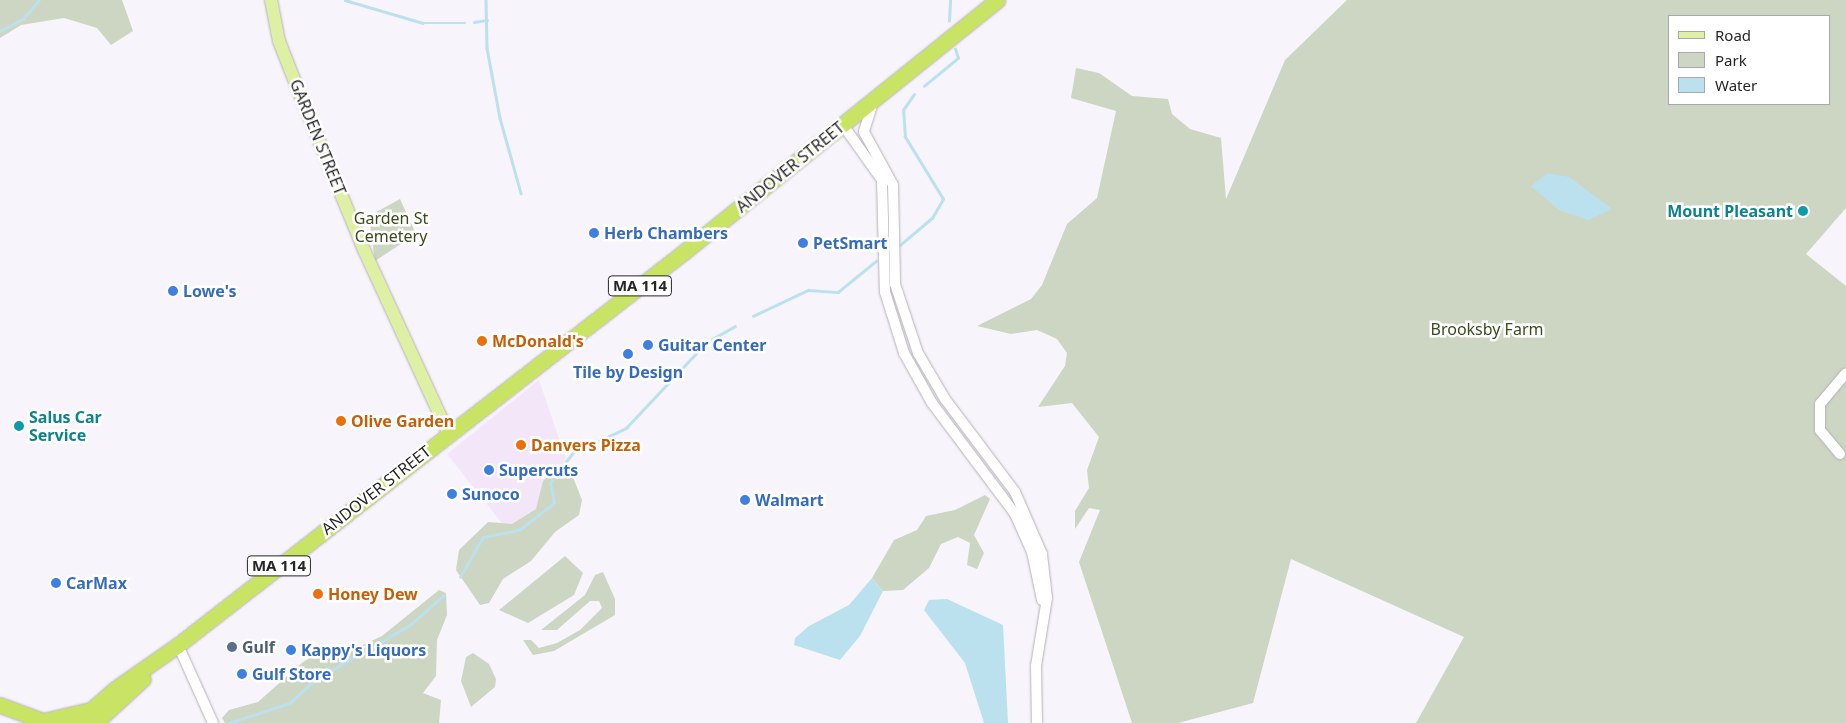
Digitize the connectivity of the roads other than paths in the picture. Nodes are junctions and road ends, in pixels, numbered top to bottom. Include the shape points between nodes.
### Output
1 (271, 0) edge
2 (996, 0) edge
3 (875, 100) junction
4 (843, 125) junction
5 (1846, 373) edge
6 (449, 435) junction
7 (1840, 454) dead end
8 (1043, 621) junction
9 (178, 645) junction
10 (0, 705) edge
11 (94, 706) junction
12 (110, 707) junction
13 (0, 711) edge
14 (16, 723) edge
15 (76, 723) edge
16 (95, 723) edge
17 (100, 723) edge
18 (213, 723) edge
19 (1037, 723) edge

1 - 6 main road, GARDEN STREET via 279,41 301,97 364,250
2 - 3 highway, ANDOVER STREET / MA 114
3 - 4 highway, ANDOVER STREET / MA 114
3 - 8 street via 864,132 893,185 893,271 899,300 926,372 1015,492 1031,522 1047,576
4 - 6 highway, ANDOVER STREET / MA 114
4 - 8 street via 882,180 885,292 904,353 932,403 1021,524 1036,568
5 - 7 street via 1820,404 1820,430
6 - 9 highway, ANDOVER STREET / MA 114
8 - 19 street via 1034,682
9 - 11 highway, ANDOVER STREET / MA 114
9 - 12 highway, ANDOVER STREET / MA 114
9 - 18 street
10 - 11 highway via 33,719 52,722
11 - 15 highway, ANDOVER STREET / MA 114
12 - 16 highway, ANDOVER STREET / MA 114
12 - 17 highway
13 - 14 highway

